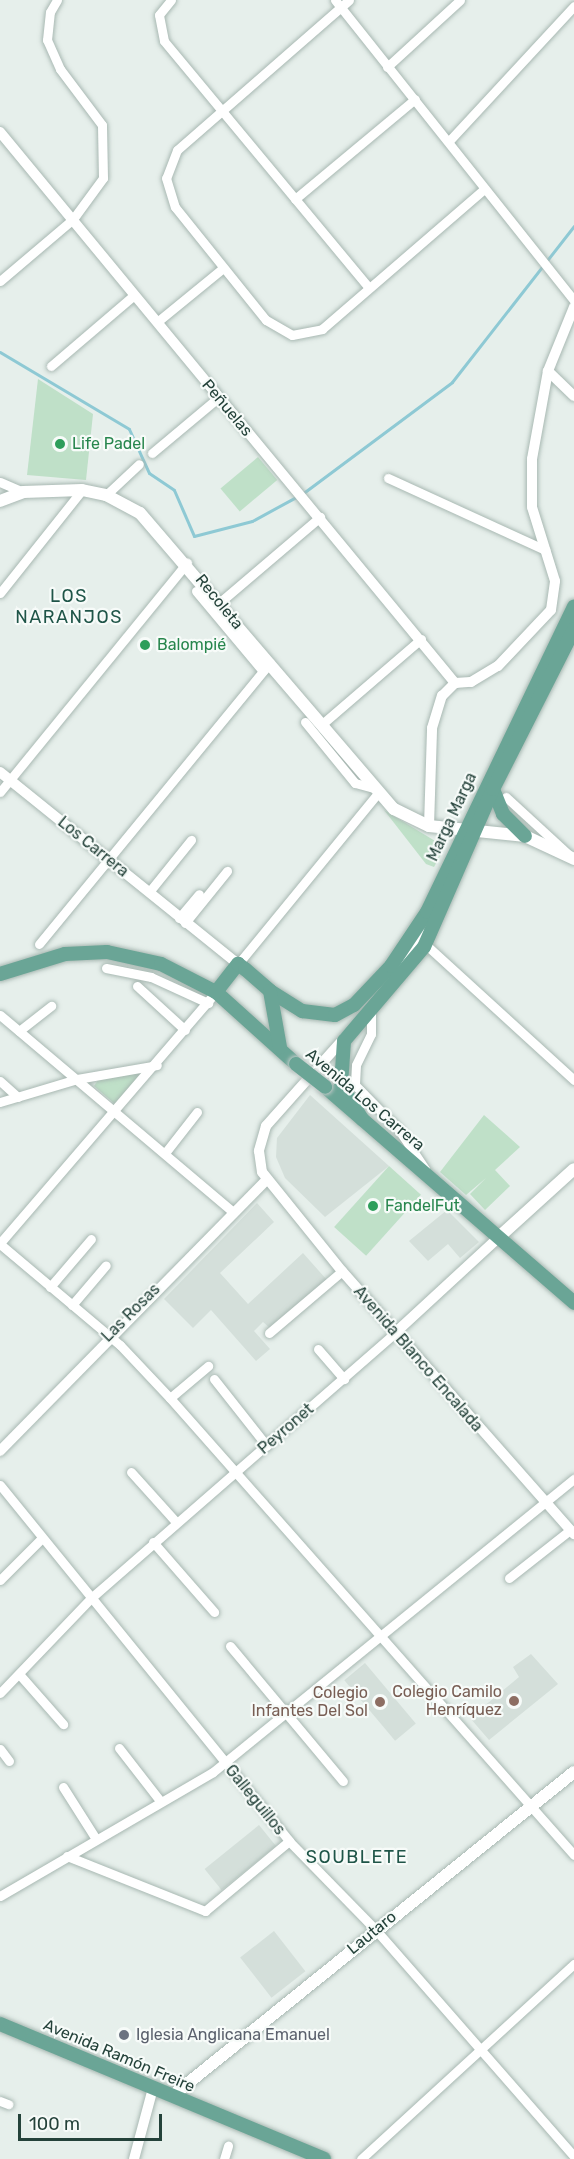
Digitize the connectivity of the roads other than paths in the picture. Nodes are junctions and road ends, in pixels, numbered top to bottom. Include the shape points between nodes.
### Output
1 (57, 0) edge
2 (171, 0) edge
3 (349, 0) edge
4 (460, 0) edge
5 (338, 4) edge
6 (574, 6) edge
7 (387, 67) junction
8 (415, 99) junction
9 (221, 111) junction
10 (0, 132) edge
11 (449, 141) junction
12 (484, 189) junction
13 (294, 199) junction
14 (73, 219) junction
15 (223, 268) junction
16 (0, 281) edge
17 (368, 287) junction
18 (134, 295) junction
19 (574, 300) edge
20 (574, 307) edge
21 (157, 322) junction
22 (51, 366) dead end
23 (548, 371) junction
24 (574, 396) edge
25 (219, 397) junction
26 (152, 453) dead end
27 (139, 464) dead end
28 (388, 478) dead end
29 (0, 482) edge
30 (82, 490) junction
31 (23, 492) junction
32 (106, 495) junction
33 (0, 501) edge
34 (320, 518) junction
35 (545, 550) junction
36 (187, 562) junction
37 (196, 591) dead end
38 (0, 593) edge
39 (219, 603) junction
40 (574, 608) edge
41 (574, 629) edge
42 (421, 639) junction
43 (266, 667) junction
44 (454, 683) junction
45 (305, 722) dead end
46 (321, 725) junction
47 (0, 772) edge
48 (10, 780) junction
49 (493, 789) junction
50 (376, 791) junction
51 (0, 792) edge
52 (506, 798) dead end
53 (429, 826) junction
54 (469, 831) junction
55 (525, 836) junction
56 (191, 840) dead end
57 (572, 857) edge
58 (109, 860) junction
59 (226, 871) dead end
60 (149, 892) junction
61 (199, 894) dead end
62 (425, 917) junction
63 (182, 920) junction
64 (39, 944) dead end
65 (424, 947) junction
66 (238, 964) junction
67 (106, 968) dead end
68 (0, 974) edge
69 (137, 986) dead end
70 (270, 991) junction
71 (212, 998) junction
72 (51, 1006) dead end
73 (371, 1011) junction
74 (0, 1015) edge
75 (185, 1030) junction
76 (19, 1031) junction
77 (348, 1033) junction
78 (282, 1051) junction
79 (156, 1065) junction
80 (77, 1079) junction
81 (574, 1080) edge
82 (0, 1081) edge
83 (18, 1097) junction
84 (0, 1102) edge
85 (197, 1112) dead end
86 (117, 1113) junction
87 (362, 1119) junction
88 (165, 1153) junction
89 (574, 1169) edge
90 (427, 1174) junction
91 (266, 1180) junction
92 (232, 1211) junction
93 (499, 1238) junction
94 (91, 1239) dead end
95 (0, 1244) edge
96 (106, 1265) dead end
97 (342, 1271) junction
98 (50, 1287) junction
99 (574, 1303) edge
100 (72, 1305) junction
101 (269, 1333) dead end
102 (395, 1333) junction
103 (109, 1336) junction
104 (318, 1349) dead end
105 (208, 1366) dead end
106 (214, 1378) dead end
107 (344, 1379) junction
108 (170, 1398) junction
109 (267, 1446) junction
110 (0, 1451) edge
111 (237, 1470) junction
112 (131, 1472) dead end
113 (574, 1479) edge
114 (0, 1485) edge
115 (545, 1504) junction
116 (176, 1522) junction
117 (572, 1532) edge
118 (42, 1538) junction
119 (153, 1542) junction
120 (509, 1578) dead end
121 (0, 1580) edge
122 (91, 1598) junction
123 (214, 1612) dead end
124 (382, 1635) junction
125 (230, 1646) dead end
126 (19, 1674) junction
127 (0, 1693) edge
128 (286, 1712) junction
129 (63, 1724) dead end
130 (119, 1748) dead end
131 (0, 1749) edge
132 (9, 1761) dead end
133 (225, 1763) junction
134 (574, 1772) edge
135 (343, 1781) dead end
136 (63, 1787) dead end
137 (160, 1802) junction
138 (531, 1806) junction
139 (96, 1839) junction
140 (289, 1841) junction
141 (574, 1855) edge
142 (67, 1856) junction
143 (0, 1896) edge
144 (375, 1929) junction
145 (574, 1964) edge
146 (0, 2024) edge
147 (481, 2049) junction
148 (153, 2088) junction
149 (172, 2096) junction
150 (228, 2146) dead end
151 (574, 2156) edge
152 (134, 2159) edge
153 (224, 2159) edge
154 (324, 2159) edge
155 (361, 2159) edge

1 - 14 street via 47,24 52,55 102,125 105,140 103,178
2 - 9 street via 159,15 160,32
3 - 5 street
4 - 7 street
5 - 7 street
5 - 9 street
6 - 11 street
7 - 8 street
8 - 11 street
8 - 13 street
9 - 13 street
9 - 15 street via 177,150 166,178 176,207
10 - 14 street, Peñuelas
11 - 12 street
12 - 17 street
12 - 19 street
13 - 17 street
14 - 16 street
14 - 18 street, Peñuelas
15 - 17 street via 266,320 292,335 322,329
15 - 21 street
18 - 21 street, Peñuelas
18 - 22 street
20 - 23 street
21 - 25 street, Peñuelas
23 - 24 street
23 - 35 street via 531,483
25 - 26 street
25 - 34 street, Peñuelas
27 - 32 street
28 - 35 street
29 - 31 street, Recoleta
30 - 31 main road, Recoleta
30 - 32 main road, Recoleta
30 - 38 street
31 - 33 main road, Recoleta
32 - 36 main road, Recoleta via 150,522
34 - 39 street
34 - 42 street, Peñuelas
35 - 44 street via 554,595 538,629 498,666 471,682
36 - 39 main road, Recoleta
36 - 48 street
37 - 43 street, Recoleta
39 - 43 main road, Recoleta
40 - 54 main road, Marga Marga
41 - 49 main road, Marga Marga
42 - 44 street, Peñuelas
42 - 46 street
43 - 46 main road, Recoleta
43 - 58 street
44 - 53 street via 435,712
45 - 50 street, Recoleta via 355,783
46 - 50 main road, Recoleta
47 - 48 street, Los Carrera
48 - 51 street
48 - 58 street, Los Carrera
49 - 54 main road, Marga Marga
49 - 55 main road via 503,814
50 - 53 main road, Recoleta via 394,809
50 - 66 street
52 - 57 street
53 - 54 main road, Recoleta
54 - 55 main road, Recoleta
54 - 62 main road, Marga Marga
54 - 65 main road, Marga Marga
55 - 57 main road, Recoleta
56 - 60 street
58 - 60 street, Los Carrera
58 - 64 street
59 - 63 street
60 - 63 street, Los Carrera
61 - 63 street
62 - 65 street
62 - 70 main road via 391,966 348,1010 312,1014
62 - 77 street, Marga Marga
63 - 66 street, Los Carrera
65 - 73 main road, Marga Marga
65 - 81 street
66 - 70 main road
66 - 71 main road
67 - 71 street via 151,977
68 - 71 main road, Avenida Los Carrera via 50,957 107,952 161,964
69 - 75 street
70 - 78 main road
71 - 75 street
71 - 78 main road, Avenida Los Carrera
72 - 76 street
73 - 77 main road, Marga Marga
73 - 90 street, Avenida Los Carrera via 369,1041 354,1074 362,1093 399,1130
74 - 76 street
75 - 79 street
76 - 80 street
77 - 87 main road via 339,1076 348,1102
77 - 91 street, Marga Marga via 266,1126 259,1151
78 - 87 main road, Avenida Los Carrera, bridge
79 - 80 street
79 - 86 street
80 - 83 street
80 - 86 street
82 - 83 street
83 - 84 street
85 - 88 street
86 - 88 street
86 - 95 street
87 - 90 main road, Avenida Los Carrera
88 - 92 street
89 - 93 main road, Peyronet
90 - 93 main road, Avenida Los Carrera
91 - 92 street, Las Rosas
91 - 97 street, Avenida Blanco Encalada
92 - 103 street, Las Rosas
93 - 99 main road, Avenida Los Carrera
93 - 102 street, Peyronet
94 - 98 street
95 - 98 street
96 - 100 street
97 - 101 street
97 - 102 street, Avenida Blanco Encalada
98 - 100 street
100 - 103 street
102 - 107 street, Peyronet
102 - 115 street, Avenida Blanco Encalada
103 - 108 street
103 - 110 street, Las Rosas
104 - 107 street
105 - 108 street
106 - 109 street
107 - 109 street, Peyronet
108 - 111 street
109 - 111 street, Peyronet
111 - 116 street, Peyronet
111 - 124 street
112 - 116 street
113 - 115 street
114 - 118 street, Galleguillos
115 - 117 street, Avenida Blanco Encalada
115 - 124 street
116 - 119 street, Peyronet
117 - 120 street
118 - 121 street
118 - 122 street, Galleguillos
119 - 122 street, Peyronet
119 - 123 street
122 - 126 street, Peyronet
122 - 133 street, Galleguillos
124 - 128 street
124 - 138 street
125 - 128 street
126 - 127 street, Peyronet
126 - 129 street
128 - 133 street
128 - 135 street
130 - 137 street
131 - 132 street
133 - 137 street
133 - 140 street, Galleguillos
134 - 138 main road, Lautaro
136 - 139 street
137 - 139 street
138 - 141 street
138 - 144 main road, Lautaro
139 - 142 street
140 - 142 street via 205,1911
140 - 144 street, Galleguillos
142 - 143 street
144 - 147 street, Galleguillos
144 - 149 main road, Lautaro
145 - 147 street
146 - 148 main road, Avenida Ramón Freire
147 - 151 street, Galleguillos
147 - 155 street
148 - 149 main road, Avenida Ramón Freire
148 - 152 street
149 - 154 main road, Avenida Ramón Freire
150 - 153 street

